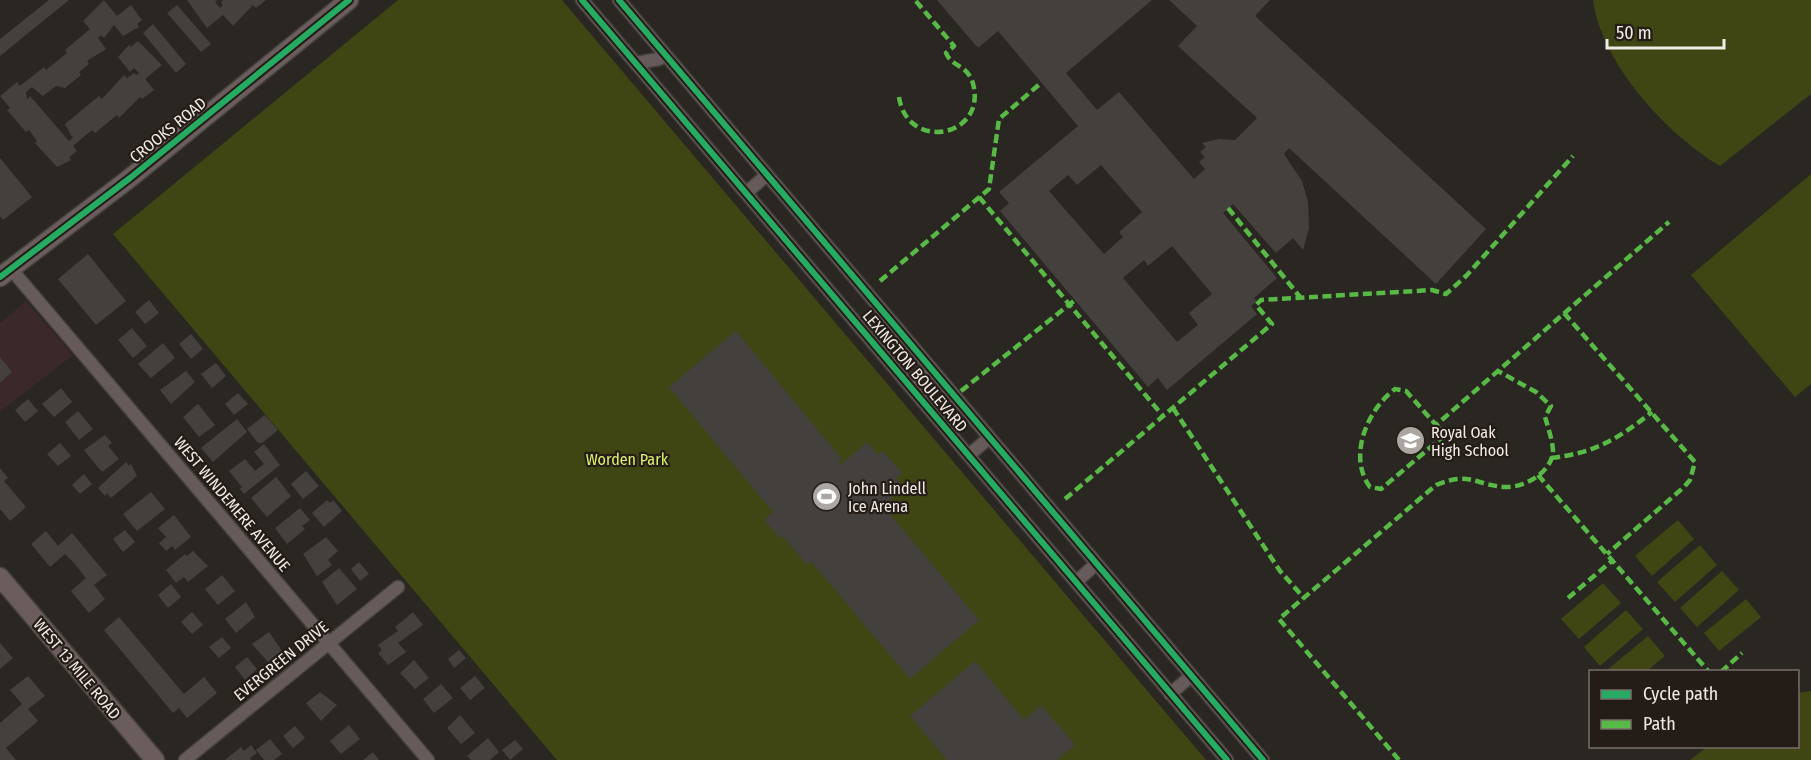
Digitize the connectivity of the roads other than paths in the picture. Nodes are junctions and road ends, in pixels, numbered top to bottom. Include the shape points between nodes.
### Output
1 (350, 0) edge
2 (582, 0) edge
3 (618, 0) edge
4 (665, 55) junction
5 (636, 63) junction
6 (767, 175) junction
7 (747, 192) junction
8 (5, 273) edge
9 (929, 366) junction
10 (909, 384) junction
11 (989, 438) junction
12 (969, 455) junction
13 (1096, 564) junction
14 (0, 577) edge
15 (1076, 582) junction
16 (398, 587) dead end
17 (329, 643) junction
18 (1190, 677) junction
19 (1170, 694) junction
20 (155, 760) edge
21 (185, 760) edge
22 (428, 760) edge
23 (1227, 760) edge
24 (1263, 760) edge

1 - 8 main road, CROOKS ROAD via 130,178
2 - 5 street, LEXINGTON BOULEVARD
3 - 4 street, LEXINGTON BOULEVARD
4 - 5 street
4 - 6 street, LEXINGTON BOULEVARD
5 - 7 street, LEXINGTON BOULEVARD
6 - 7 street
6 - 9 street, LEXINGTON BOULEVARD
7 - 10 street, LEXINGTON BOULEVARD
8 - 17 street, WEST WINDEMERE AVENUE
9 - 10 street, LEXINGTON BOULEVARD
9 - 11 street, LEXINGTON BOULEVARD
10 - 12 street, LEXINGTON BOULEVARD
11 - 12 street, LEXINGTON BOULEVARD
11 - 13 street, LEXINGTON BOULEVARD
12 - 15 street, LEXINGTON BOULEVARD
13 - 15 street
13 - 18 street, LEXINGTON BOULEVARD
14 - 20 main road, WEST 13 MILE ROAD
15 - 19 street, LEXINGTON BOULEVARD
16 - 17 street, EVERGREEN DRIVE
17 - 21 street, EVERGREEN DRIVE
17 - 22 street, WEST WINDEMERE AVENUE
18 - 19 street
18 - 24 street, LEXINGTON BOULEVARD
19 - 23 street, LEXINGTON BOULEVARD

